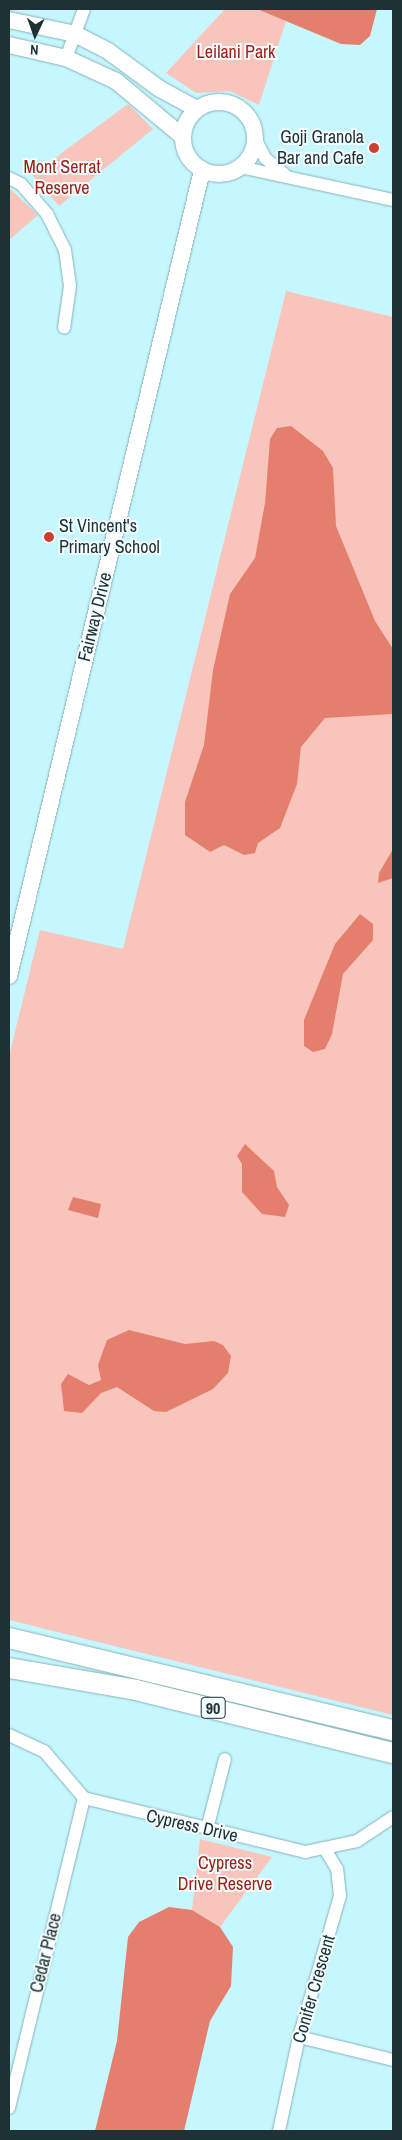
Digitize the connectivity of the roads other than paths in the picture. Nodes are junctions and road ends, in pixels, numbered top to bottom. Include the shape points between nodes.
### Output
1 (84, 9) edge
2 (9, 20) edge
3 (75, 34) junction
4 (9, 45) edge
5 (66, 58) junction
6 (197, 109) junction
7 (182, 136) junction
8 (255, 138) junction
9 (240, 167) junction
10 (202, 170) junction
11 (284, 174) junction
12 (9, 178) edge
13 (393, 200) edge
14 (64, 328) dead end
15 (9, 976) edge
16 (9, 1638) edge
17 (9, 1668) edge
18 (393, 1730) edge
19 (9, 1735) edge
20 (393, 1753) edge
21 (225, 1759) dead end
22 (84, 1798) junction
23 (393, 1817) edge
24 (207, 1829) junction
25 (325, 1849) junction
26 (299, 2037) junction
27 (393, 2060) edge
28 (9, 2108) edge
29 (279, 2131) edge

1 - 3 street
2 - 3 street
3 - 5 street
3 - 6 street via 108,50 160,89
4 - 5 street
5 - 7 street via 116,81
6 - 7 street
6 - 8 street via 214,102 233,105 249,118
7 - 10 street via 187,156
8 - 9 street via 250,155
8 - 11 street via 265,158
9 - 10 street via 220,174
9 - 11 street
10 - 15 street, Fairway Drive
11 - 13 street
12 - 14 street via 21,184 47,214 65,250 70,286
16 - 18 main road, 90
17 - 20 main road, 90 via 136,1690
19 - 22 street via 44,1751
21 - 24 street
22 - 24 street, Cypress Drive
22 - 28 street, Cedar Place
23 - 25 street, Cypress Drive via 357,1841
24 - 25 street, Cypress Drive via 305,1852
25 - 26 street, Conifer Crescent via 338,1869 340,1896
26 - 27 street
26 - 29 street, Conifer Crescent

